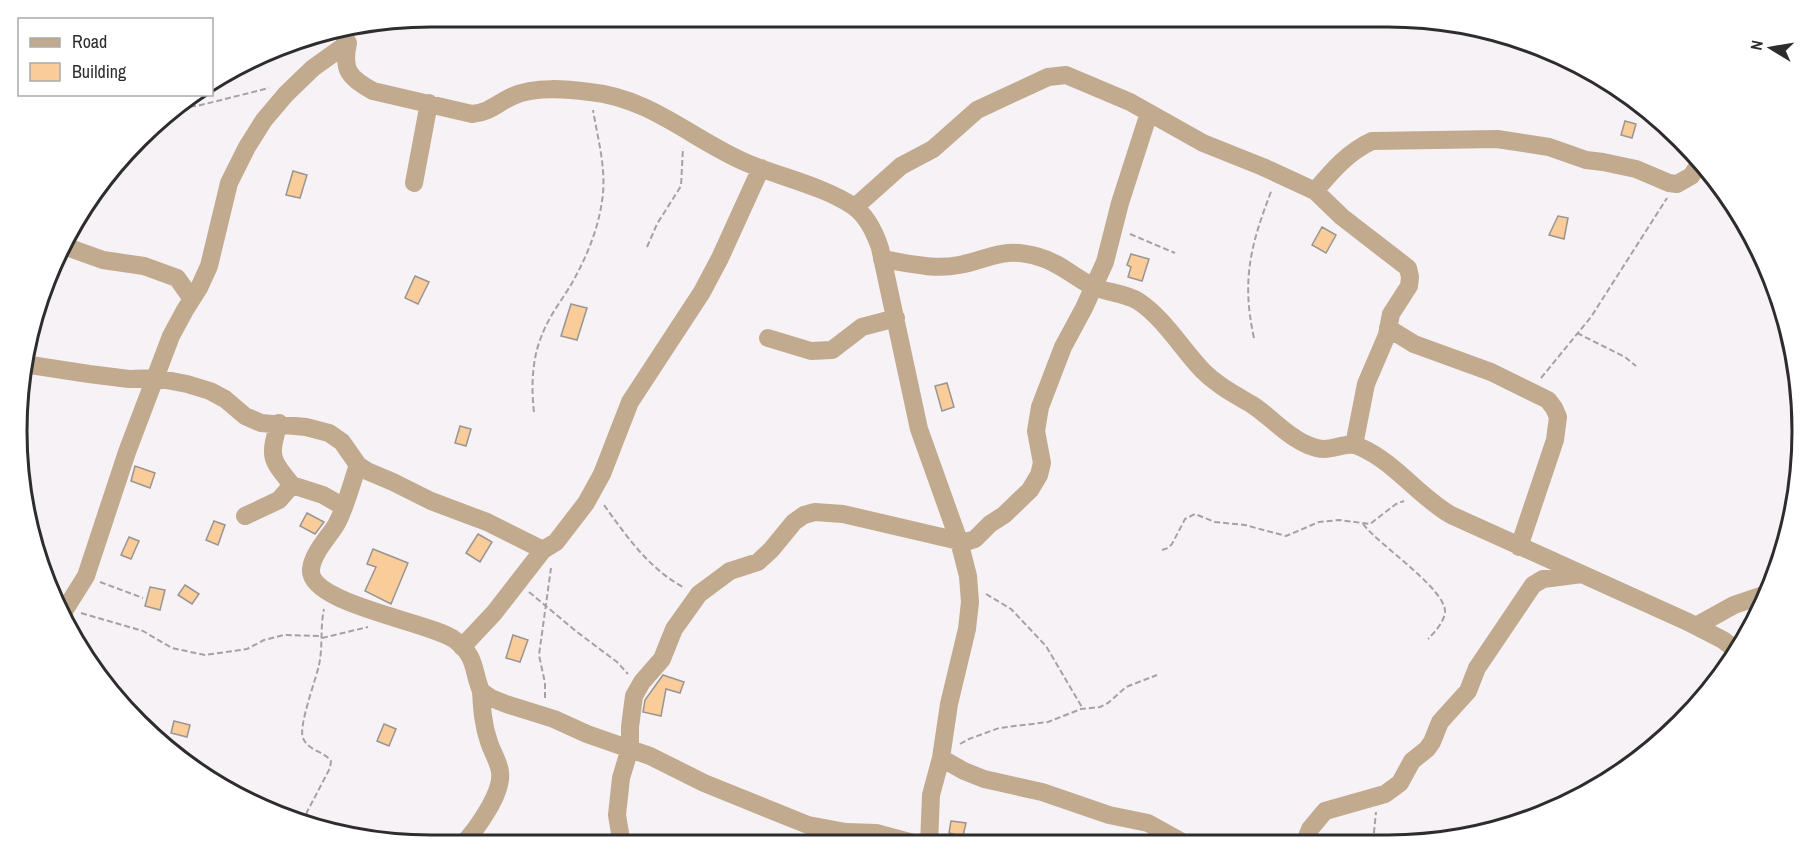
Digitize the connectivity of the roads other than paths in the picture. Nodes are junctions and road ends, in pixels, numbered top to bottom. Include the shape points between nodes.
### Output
1 (344, 37) edge
2 (429, 103) junction
3 (1149, 113) junction
4 (761, 168) junction
5 (1696, 169) edge
6 (414, 183) dead end
7 (1315, 191) junction
8 (855, 207) junction
9 (71, 249) edge
10 (882, 259) junction
11 (1093, 287) junction
12 (192, 299) junction
13 (896, 318) junction
14 (1388, 328) junction
15 (768, 338) dead end
16 (32, 365) edge
17 (156, 378) junction
18 (279, 423) junction
19 (1354, 445) junction
20 (358, 465) junction
21 (292, 485) junction
22 (344, 507) junction
23 (245, 516) dead end
24 (959, 541) junction
25 (549, 546) junction
26 (1519, 547) junction
27 (1584, 574) junction
28 (1756, 598) edge
29 (66, 604) edge
30 (1696, 626) junction
31 (1730, 646) edge
32 (462, 647) junction
33 (481, 692) junction
34 (630, 748) junction
35 (945, 760) junction
36 (469, 835) edge
37 (619, 835) edge
38 (841, 835) edge
39 (866, 835) edge
40 (884, 835) edge
41 (929, 835) edge
42 (1170, 835) edge
43 (1308, 835) edge

1 - 2 street via 349,74 358,83 386,95
1 - 12 street via 264,120 247,147 229,183 208,266
2 - 4 street via 472,114 484,113 522,92 614,95 637,102 726,153
2 - 6 street
3 - 7 street via 1203,143
3 - 8 street via 1076,78 1048,78 976,110 933,150 901,166
3 - 11 street via 1105,262
4 - 8 street
4 - 25 street via 702,292 630,402 593,490
5 - 7 street via 1677,184 1636,169 1586,160 1549,147 1497,140 1389,140 1359,147
7 - 14 street via 1409,271 1409,286 1391,314
8 - 10 street via 876,236
9 - 12 street via 177,278
10 - 11 street via 936,267 959,265 1000,252 1020,252 1055,264
10 - 13 street
11 - 19 street via 1140,302 1222,388 1253,405 1296,440 1324,449
11 - 24 street via 1062,347 1040,407 1036,441 1042,463 1036,482 975,538
12 - 17 street via 171,336
13 - 15 street via 862,327 826,351 811,351
13 - 24 street via 919,429
14 - 19 street via 1363,396
14 - 26 street via 1414,344 1491,372 1551,403 1558,422
16 - 17 street via 129,379
17 - 18 street via 210,391 245,416 261,423
17 - 29 street via 86,576
18 - 20 street via 329,433 342,442
18 - 21 street via 272,457
19 - 26 street via 1375,455 1451,515
20 - 22 street
20 - 25 street via 412,493
21 - 22 street
21 - 23 street via 279,500
22 - 32 street via 311,567 316,583 359,607 441,632
24 - 34 street via 843,514 804,515 758,562 730,571 699,594 674,629 662,659 636,690
24 - 35 street via 968,576 967,629 949,704
25 - 32 street
26 - 27 street
27 - 30 street
27 - 43 street via 1543,579 1533,585 1477,668 1468,691 1440,722 1432,742 1412,761 1400,783 1385,794 1325,811
28 - 30 street
30 - 31 street
32 - 33 street via 472,659
33 - 34 street via 491,699
33 - 36 street via 484,722 500,780 498,790
34 - 37 street via 621,778
34 - 38 street via 704,783
35 - 41 street via 931,795
35 - 42 street via 984,779 1148,823
39 - 40 street

